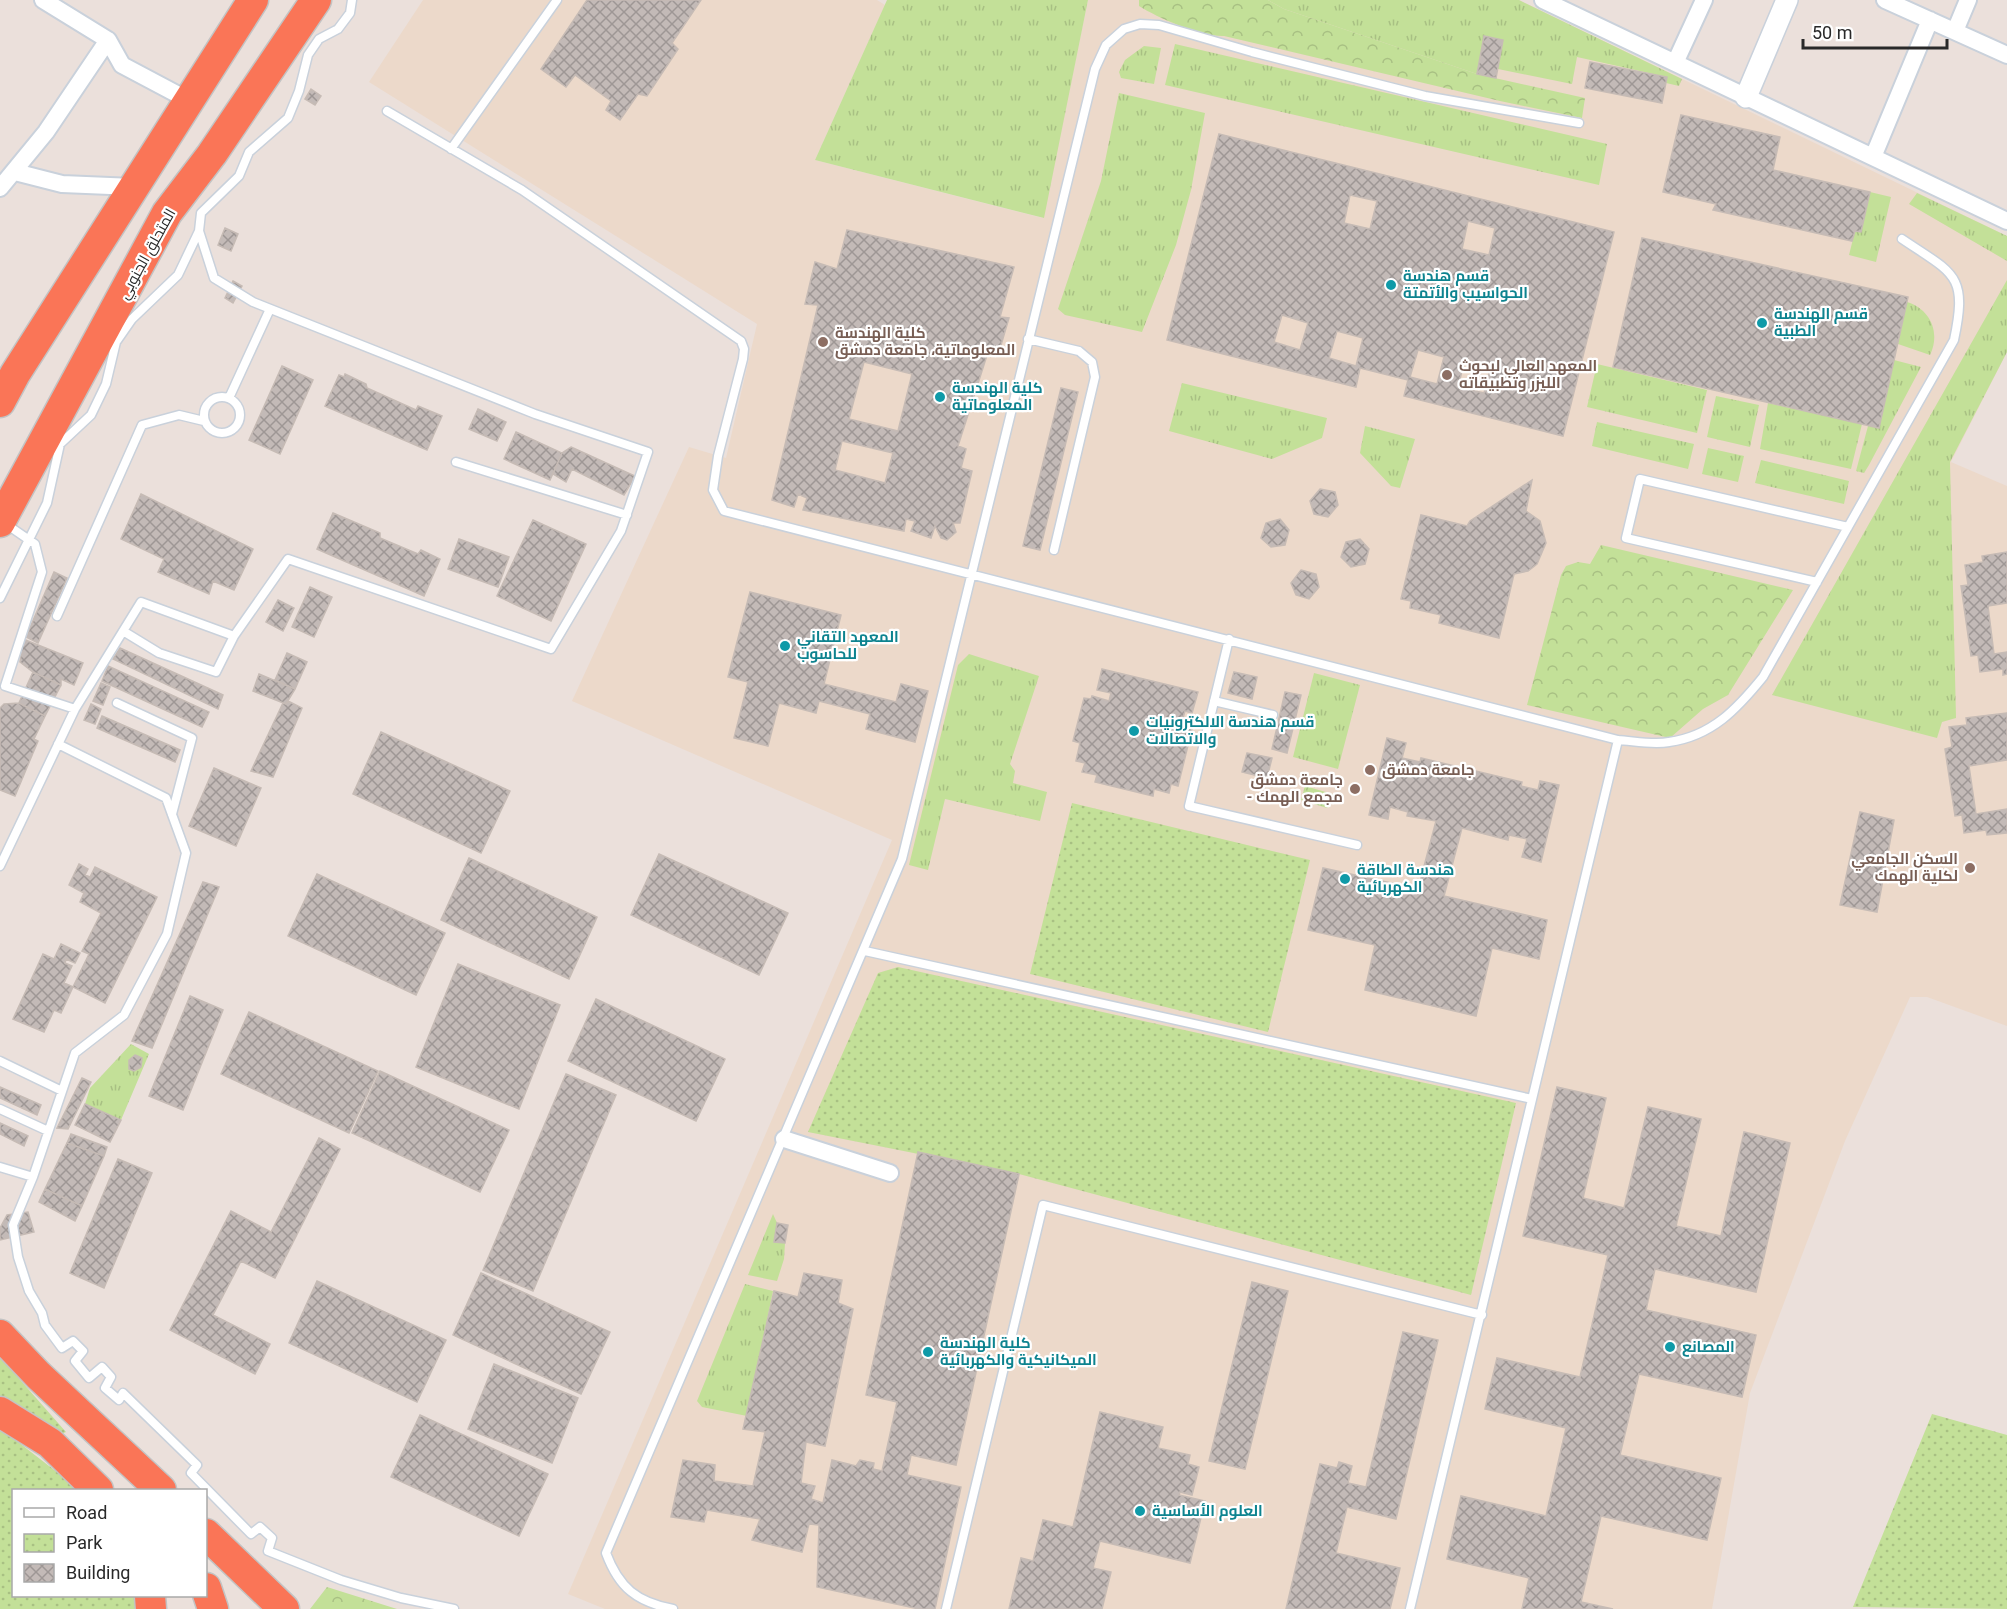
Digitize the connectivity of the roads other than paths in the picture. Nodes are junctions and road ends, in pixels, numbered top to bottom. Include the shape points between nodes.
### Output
1 (44, 0) edge
2 (253, 0) edge
3 (316, 0) edge
4 (352, 0) edge
5 (557, 0) edge
6 (1543, 0) edge
7 (1704, 0) edge
8 (1787, 0) edge
9 (1885, 0) edge
10 (1968, 0) edge
11 (1930, 20) junction
12 (1955, 32) junction
13 (108, 40) junction
14 (2007, 55) edge
15 (1675, 63) junction
16 (1746, 97) junction
17 (188, 100) junction
18 (387, 111) dead end
19 (1579, 123) dead end
20 (451, 149) junction
21 (1873, 157) junction
22 (15, 172) junction
23 (134, 187) junction
24 (0, 188) edge
25 (2007, 221) edge
26 (199, 231) junction
27 (1902, 239) dead end
28 (270, 309) junction
29 (1028, 339) junction
30 (7, 382) edge
31 (229, 398) junction
32 (0, 402) edge
33 (204, 421) junction
34 (456, 462) dead end
35 (627, 514) junction
36 (0, 521) edge
37 (1848, 527) junction
38 (29, 540) junction
39 (1054, 550) dead end
40 (970, 574) junction
41 (1817, 582) junction
42 (0, 598) edge
43 (57, 616) dead end
44 (123, 631) junction
45 (234, 636) junction
46 (1229, 639) junction
47 (1214, 701) junction
48 (117, 703) dead end
49 (75, 709) junction
50 (1273, 715) dead end
51 (1618, 740) junction
52 (58, 744) junction
53 (172, 814) junction
54 (1357, 845) dead end
55 (0, 866) edge
56 (865, 951) junction
57 (0, 1061) edge
58 (62, 1091) junction
59 (1532, 1099) junction
60 (0, 1109) edge
61 (48, 1131) junction
62 (784, 1139) junction
63 (0, 1167) edge
64 (890, 1173) dead end
65 (33, 1177) junction
66 (1482, 1315) junction
67 (0, 1335) edge
68 (0, 1412) edge
69 (96, 1489) edge
70 (159, 1489) edge
71 (207, 1489) edge
72 (207, 1489) edge
73 (207, 1535) edge
74 (207, 1591) edge
75 (213, 1609) edge
76 (284, 1609) edge
77 (451, 1609) edge
78 (673, 1609) edge
79 (946, 1609) edge
80 (1410, 1609) edge

1 - 13 street
2 - 17 highway
3 - 36 highway, المتحلق الجنوبي via 168,213
4 - 26 lane via 350,13 338,29 319,39 308,55 288,118 249,152 239,176 201,213
5 - 20 lane
6 - 15 street
7 - 15 street
8 - 16 street
9 - 11 street
10 - 12 street
11 - 12 street
11 - 21 street
12 - 14 street
13 - 17 street via 122,65
13 - 22 street
15 - 16 street
16 - 21 street
17 - 23 highway
18 - 20 lane
19 - 29 lane via 1425,96 1159,25 1140,24 1124,29 1106,45 1095,69
20 - 40 lane via 522,190 741,341 743,359 713,490 724,511
21 - 25 street
22 - 23 street via 62,184
22 - 24 street
23 - 30 highway
26 - 28 lane via 214,278
26 - 38 lane via 178,275 132,319 116,342 106,384 91,415 60,444 47,503
27 - 37 lane via 1948,270 1959,286 1961,309 1954,340
28 - 31 lane
28 - 35 lane via 535,414 648,452
29 - 39 lane via 1079,351 1092,362 1095,377
29 - 40 lane
30 - 32 highway
31 - 33 lane via 217,397 208,404
31 - 33 lane via 241,413 234,430 217,433
33 - 43 lane via 179,415 142,425
34 - 35 lane
35 - 45 lane via 621,531 551,649 288,559
36 - 38 lane
37 - 41 lane
37 - 41 lane via 1640,479 1626,538
38 - 42 lane
38 - 49 lane via 35,544 42,572 4,686
40 - 46 lane
40 - 56 lane via 902,859
41 - 51 lane via 1763,677 1734,712 1703,732 1669,743
44 - 45 lane via 141,602
44 - 45 lane via 159,653 216,672
44 - 49 lane
46 - 47 lane
46 - 51 lane
47 - 50 lane
47 - 54 lane via 1189,806
48 - 53 lane via 192,738
49 - 52 lane
51 - 59 lane
52 - 53 lane via 166,798
52 - 55 lane
53 - 58 lane via 186,853 167,934 124,1015 75,1053
56 - 59 lane
56 - 62 lane
57 - 58 lane
58 - 61 lane
59 - 66 lane
60 - 61 lane
61 - 65 lane
62 - 64 street
62 - 78 lane via 606,1553 624,1588 653,1605
63 - 65 lane
65 - 71 lane via 13,1225 18,1257 45,1325 62,1348 73,1341 83,1351 75,1362 89,1378 102,1367 111,1377 105,1388 118,1400 123,1393 197,1465 191,1473
66 - 79 lane via 1043,1205
66 - 80 lane
67 - 70 highway
68 - 69 highway via 50,1443
72 - 77 lane via 251,1534 260,1527 272,1538 268,1551 341,1580
73 - 76 highway
74 - 75 highway

